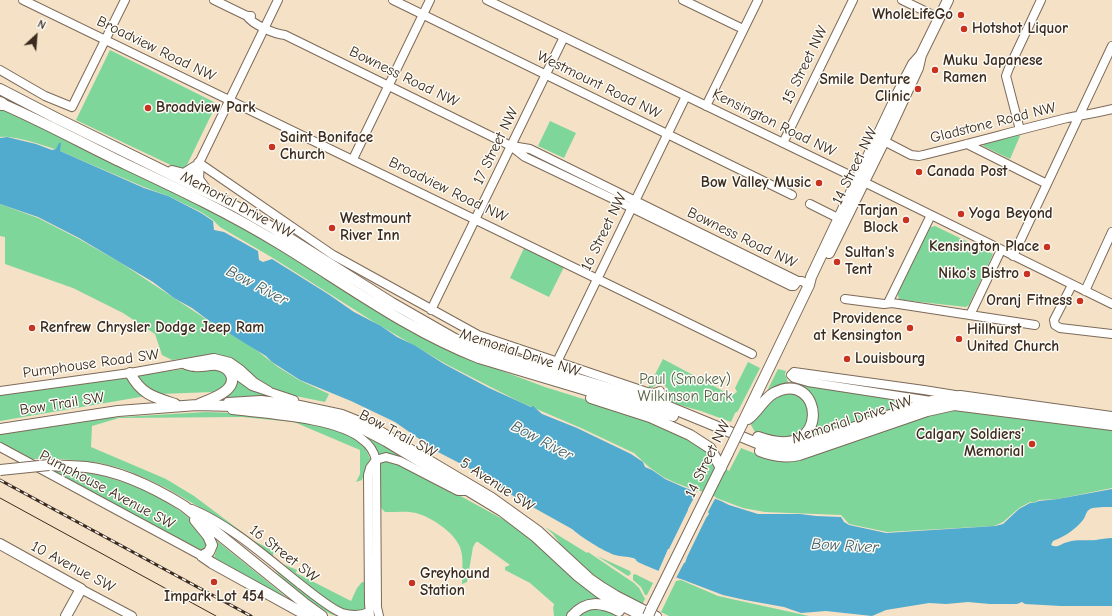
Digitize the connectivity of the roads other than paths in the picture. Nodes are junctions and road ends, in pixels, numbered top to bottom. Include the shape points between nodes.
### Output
1 (23, 0) edge
2 (125, 0) edge
3 (214, 0) edge
4 (278, 0) edge
5 (393, 0) edge
6 (430, 0) edge
7 (487, 0) edge
8 (683, 0) edge
9 (758, 0) edge
10 (853, 0) edge
11 (902, 0) edge
12 (948, 0) edge
13 (1042, 0) edge
14 (422, 14) junction
15 (939, 18) junction
16 (265, 25) junction
17 (744, 29) junction
18 (564, 37) junction
19 (105, 40) junction
20 (1112, 46) edge
21 (921, 56) junction
22 (0, 70) edge
23 (546, 75) junction
24 (388, 85) junction
25 (0, 89) edge
26 (686, 96) junction
27 (229, 100) junction
28 (1, 103) edge
29 (706, 106) junction
30 (1112, 109) edge
31 (1079, 116) junction
32 (56, 118) junction
33 (1020, 130) junction
34 (668, 134) junction
35 (884, 141) junction
36 (783, 143) junction
37 (967, 144) junction
38 (511, 146) junction
39 (352, 159) junction
40 (197, 165) junction
41 (860, 180) junction
42 (188, 183) junction
43 (1047, 184) junction
44 (792, 195) dead end
45 (206, 197) junction
46 (633, 204) junction
47 (810, 204) dead end
48 (931, 215) junction
49 (838, 218) junction
50 (475, 219) junction
51 (1112, 232) edge
52 (1001, 250) junction
53 (1013, 256) junction
54 (597, 278) junction
55 (810, 285) junction
56 (1072, 285) junction
57 (1085, 291) junction
58 (845, 299) dead end
59 (888, 303) junction
60 (1112, 304) edge
61 (431, 310) junction
62 (970, 314) junction
63 (1034, 325) dead end
64 (1112, 334) edge
65 (752, 354) dead end
66 (556, 362) junction
67 (186, 364) junction
68 (225, 367) junction
69 (130, 373) junction
70 (555, 378) junction
71 (0, 391) edge
72 (269, 391) junction
73 (660, 391) dead end
74 (960, 396) junction
75 (932, 401) junction
76 (662, 404) junction
77 (181, 405) junction
78 (197, 405) junction
79 (303, 405) junction
80 (954, 405) junction
81 (210, 406) junction
82 (1112, 417) edge
83 (743, 422) junction
84 (1112, 426) edge
85 (0, 429) edge
86 (0, 447) edge
87 (376, 460) junction
88 (721, 468) junction
89 (0, 470) edge
90 (470, 491) junction
91 (184, 506) junction
92 (192, 513) junction
93 (0, 544) edge
94 (202, 556) junction
95 (81, 589) junction
96 (370, 614) edge
97 (652, 614) edge
98 (66, 616) edge
99 (132, 616) edge
100 (308, 616) edge
101 (322, 616) edge
102 (378, 616) edge
103 (572, 616) edge
104 (629, 616) edge
105 (643, 616) edge

1 - 19 street, Broadview Road NW
2 - 19 street
3 - 16 street, Bowness Road NW via 246,16 252,16
4 - 16 street
5 - 14 street, Westmount Road NW
6 - 14 street
7 - 18 street, Kensington Road NW
8 - 17 street
9 - 17 street
10 - 36 street, 15 Street NW
11 - 15 street
12 - 15 main road, 14 Street NW
13 - 33 street via 1006,76
14 - 23 street, Westmount Road NW
14 - 24 street
15 - 21 main road, 14 Street NW
16 - 24 street, Bowness Road NW via 281,30 285,35
16 - 27 street
17 - 29 street
18 - 23 street, 17 Street NW
18 - 26 street, Kensington Road NW
19 - 22 street via 72,107 46,96
19 - 27 street, Broadview Road NW
20 - 31 street
21 - 35 main road, 14 Street NW via 918,68
21 - 41 main road, 14 Street NW via 913,64 899,91
23 - 34 street, Westmount Road NW
23 - 38 street, 17 Street NW
24 - 38 street, Bowness Road NW
24 - 39 street
25 - 32 main road, Memorial Drive NW
26 - 29 street, Kensington Road NW
26 - 34 street, 16 Street NW
27 - 39 street, Broadview Road NW
27 - 40 street
28 - 45 main road, Memorial Drive NW
29 - 36 street, Kensington Road NW
30 - 31 street, Gladstone Road NW
31 - 33 street, Gladstone Road NW
31 - 43 street
32 - 40 main road via 92,132 176,172 184,174
32 - 42 main road, Memorial Drive NW
33 - 37 street, Gladstone Road NW
34 - 44 street, Westmount Road NW
34 - 46 street, 16 Street NW
35 - 37 street, Gladstone Road NW via 915,157
35 - 41 main road, 14 Street NW
36 - 41 street, Kensington Road NW
37 - 43 street
38 - 46 street, Bowness Road NW via 530,149
38 - 50 street, 17 Street NW
39 - 50 street, Broadview Road NW
40 - 42 street
40 - 45 main road via 199,181
40 - 61 street via 205,166 333,255
41 - 48 street, Kensington Road NW
41 - 49 main road, 14 Street NW
41 - 55 main road, 14 Street NW via 816,280
42 - 45 main road, Memorial Drive NW
43 - 53 street
45 - 70 main road, Memorial Drive NW via 235,206 392,303 455,338
46 - 54 street, 16 Street NW
46 - 55 street, Bowness Road NW
47 - 49 street
48 - 52 street, Kensington Road NW
48 - 59 street
49 - 55 main road, 14 Street NW via 811,277
50 - 54 street, Broadview Road NW
50 - 61 street, 17 Street NW
51 - 57 street
52 - 53 street, Kensington Road NW
52 - 62 street
53 - 56 street, Kensington Road NW
54 - 65 street, Broadview Road NW
54 - 66 street, 16 Street NW
55 - 83 main road, 14 Street NW
56 - 57 street, Kensington Road NW
56 - 64 street via 1054,320 1056,325 1060,328
57 - 60 street, Kensington Road NW
58 - 59 street
59 - 62 street
61 - 66 street via 478,336
62 - 63 street
66 - 70 street, 16 Street NW
66 - 73 street via 647,392
67 - 68 main road
67 - 69 street, Pumphouse Road SW
67 - 72 street, Pumphouse Road SW via 214,358 230,362
68 - 72 street via 252,386
68 - 78 main road via 232,376 230,388
69 - 71 street, Pumphouse Road SW
69 - 77 main road via 143,391
70 - 76 main road, Memorial Drive NW
70 - 80 main road, Memorial Drive NW via 675,416 752,449 784,457 799,455 927,411
70 - 88 main road via 566,388 650,417 690,435 710,448
72 - 79 street
74 - 75 main road, Memorial Drive NW
74 - 75 street, Memorial Drive NW via 794,372 791,375 808,382
74 - 82 main road, Memorial Drive NW
75 - 76 main road, Memorial Drive NW via 786,450 769,448
75 - 80 street, Memorial Drive NW
76 - 83 main road via 695,412 778,442 793,441 805,434 812,424 814,412 807,396 797,390 787,389 768,397 752,416
77 - 78 main road, Bow Trail SW
77 - 85 main road, Bow Trail SW via 118,410
78 - 81 main road, Bow Trail SW
79 - 81 street, 5 Avenue SW via 261,400 226,402
79 - 97 street, 5 Avenue SW via 358,420 473,485 527,521 590,578
80 - 84 main road, Memorial Drive NW
81 - 87 street via 286,415 337,427 362,438
81 - 90 main road, Bow Trail SW via 288,409 346,423 386,441
83 - 88 main road, 14 Street NW, bridge
86 - 94 street, Pumphouse Avenue SW
87 - 90 street via 386,457 400,461 458,491
87 - 96 street, 16 Street SW via 368,475
87 - 102 street
88 - 97 main road, 14 Street NW via 661,588
89 - 91 main road, bridge via 49,465 88,468 122,476 150,487
90 - 105 main road, Bow Trail SW via 523,527 600,593
91 - 92 main road
91 - 96 street, 16 Street SW via 218,521 341,613 358,616
92 - 94 main road via 195,522 208,536 212,545 209,552
92 - 101 main road
93 - 95 main road, 10 Avenue SW
94 - 100 main road via 212,564
95 - 98 main road
95 - 99 street, 10 Avenue SW
103 - 104 main road via 584,606 597,604 606,605

